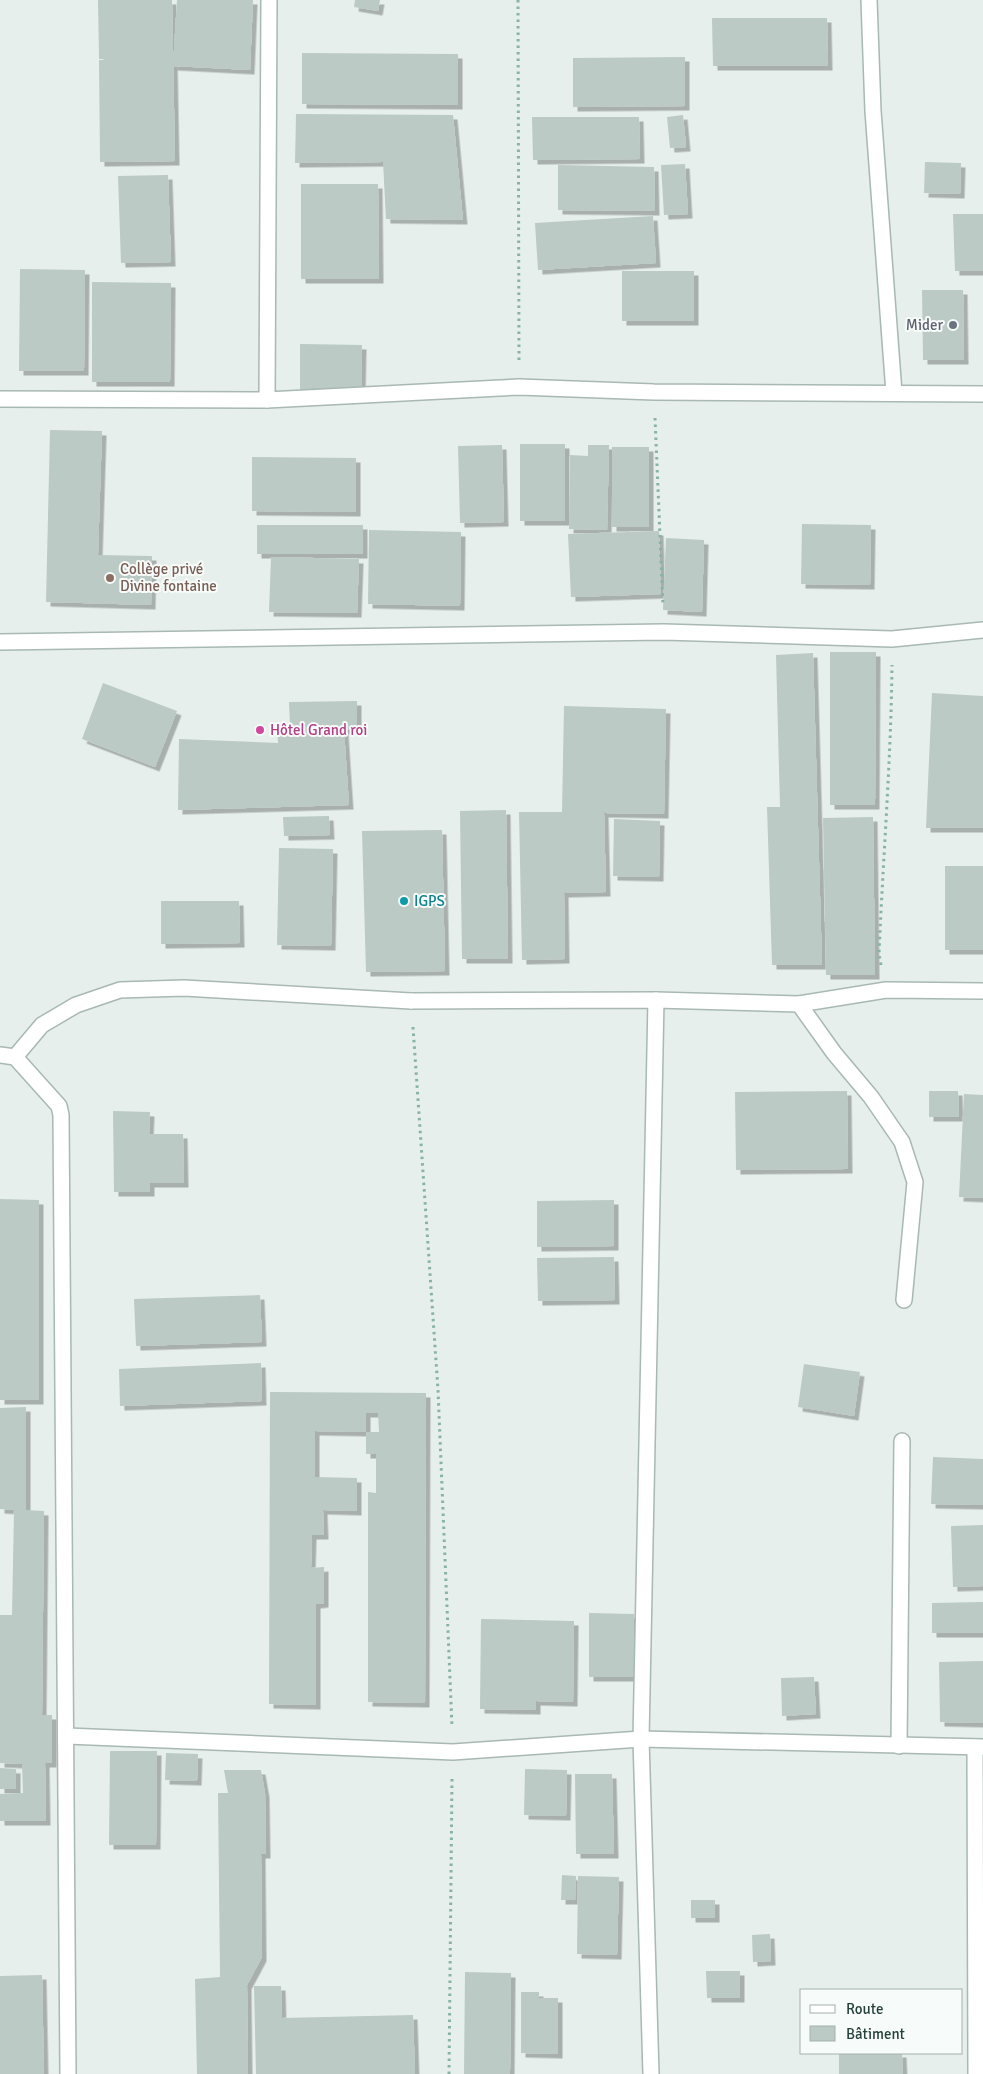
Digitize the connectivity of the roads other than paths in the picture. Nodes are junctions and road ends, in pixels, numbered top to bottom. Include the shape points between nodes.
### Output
1 (270, 0) edge
2 (869, 0) edge
3 (894, 393) junction
4 (983, 394) edge
5 (0, 399) edge
6 (267, 400) junction
7 (983, 630) edge
8 (0, 642) edge
9 (983, 991) edge
10 (656, 1000) junction
11 (799, 1004) junction
12 (7, 1056) edge
13 (904, 1300) dead end
14 (902, 1441) dead end
15 (66, 1736) junction
16 (642, 1739) junction
17 (899, 1746) junction
18 (979, 1747) edge
19 (68, 2074) edge
20 (651, 2074) edge
21 (976, 2074) edge

1 - 6 street
2 - 3 street via 872,111
3 - 4 street
3 - 6 street via 654,392 519,387
5 - 6 street
7 - 8 street via 892,639 664,632
9 - 11 street via 886,990
10 - 11 street
10 - 12 street via 411,1001 184,988 120,990 76,1005 42,1025
10 - 16 street
11 - 13 street via 902,1142 915,1182
12 - 15 street via 58,1106 61,1115
14 - 17 street
15 - 16 street via 452,1752
15 - 19 street
16 - 17 street
16 - 20 street
17 - 18 street
18 - 21 street

